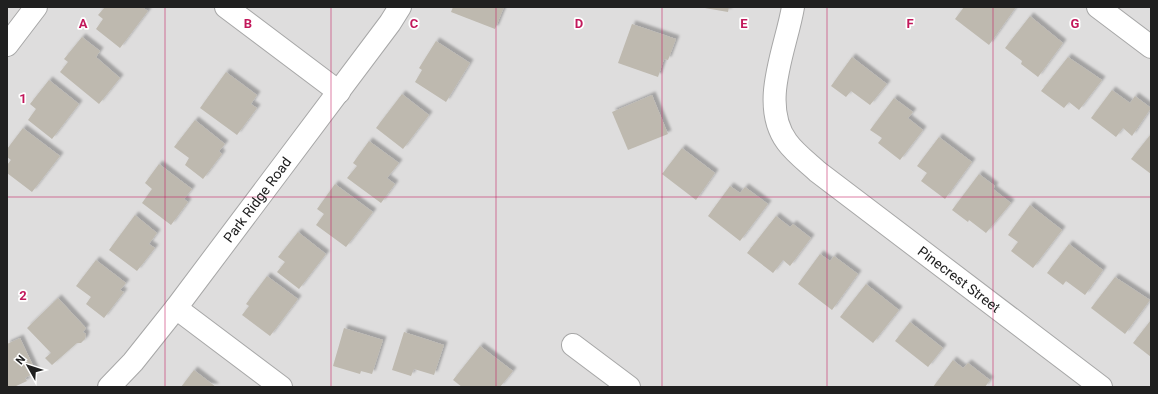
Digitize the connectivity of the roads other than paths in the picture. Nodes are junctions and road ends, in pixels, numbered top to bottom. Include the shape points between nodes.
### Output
1 (36, 7) edge
2 (226, 7) edge
3 (400, 7) edge
4 (793, 7) edge
5 (1098, 7) edge
6 (7, 45) edge
7 (1151, 47) edge
8 (338, 92) junction
9 (176, 308) junction
10 (573, 345) dead end
11 (109, 387) edge
12 (281, 387) edge
13 (629, 387) edge
14 (1101, 387) edge

1 - 6 street
2 - 8 street
3 - 8 street, Park Ridge Road
4 - 14 street, Pinecrest Street via 774,91 775,117 786,141 818,172
5 - 7 street
8 - 9 street, Park Ridge Road
9 - 11 street, Park Ridge Road via 133,362
9 - 12 street
10 - 13 street

